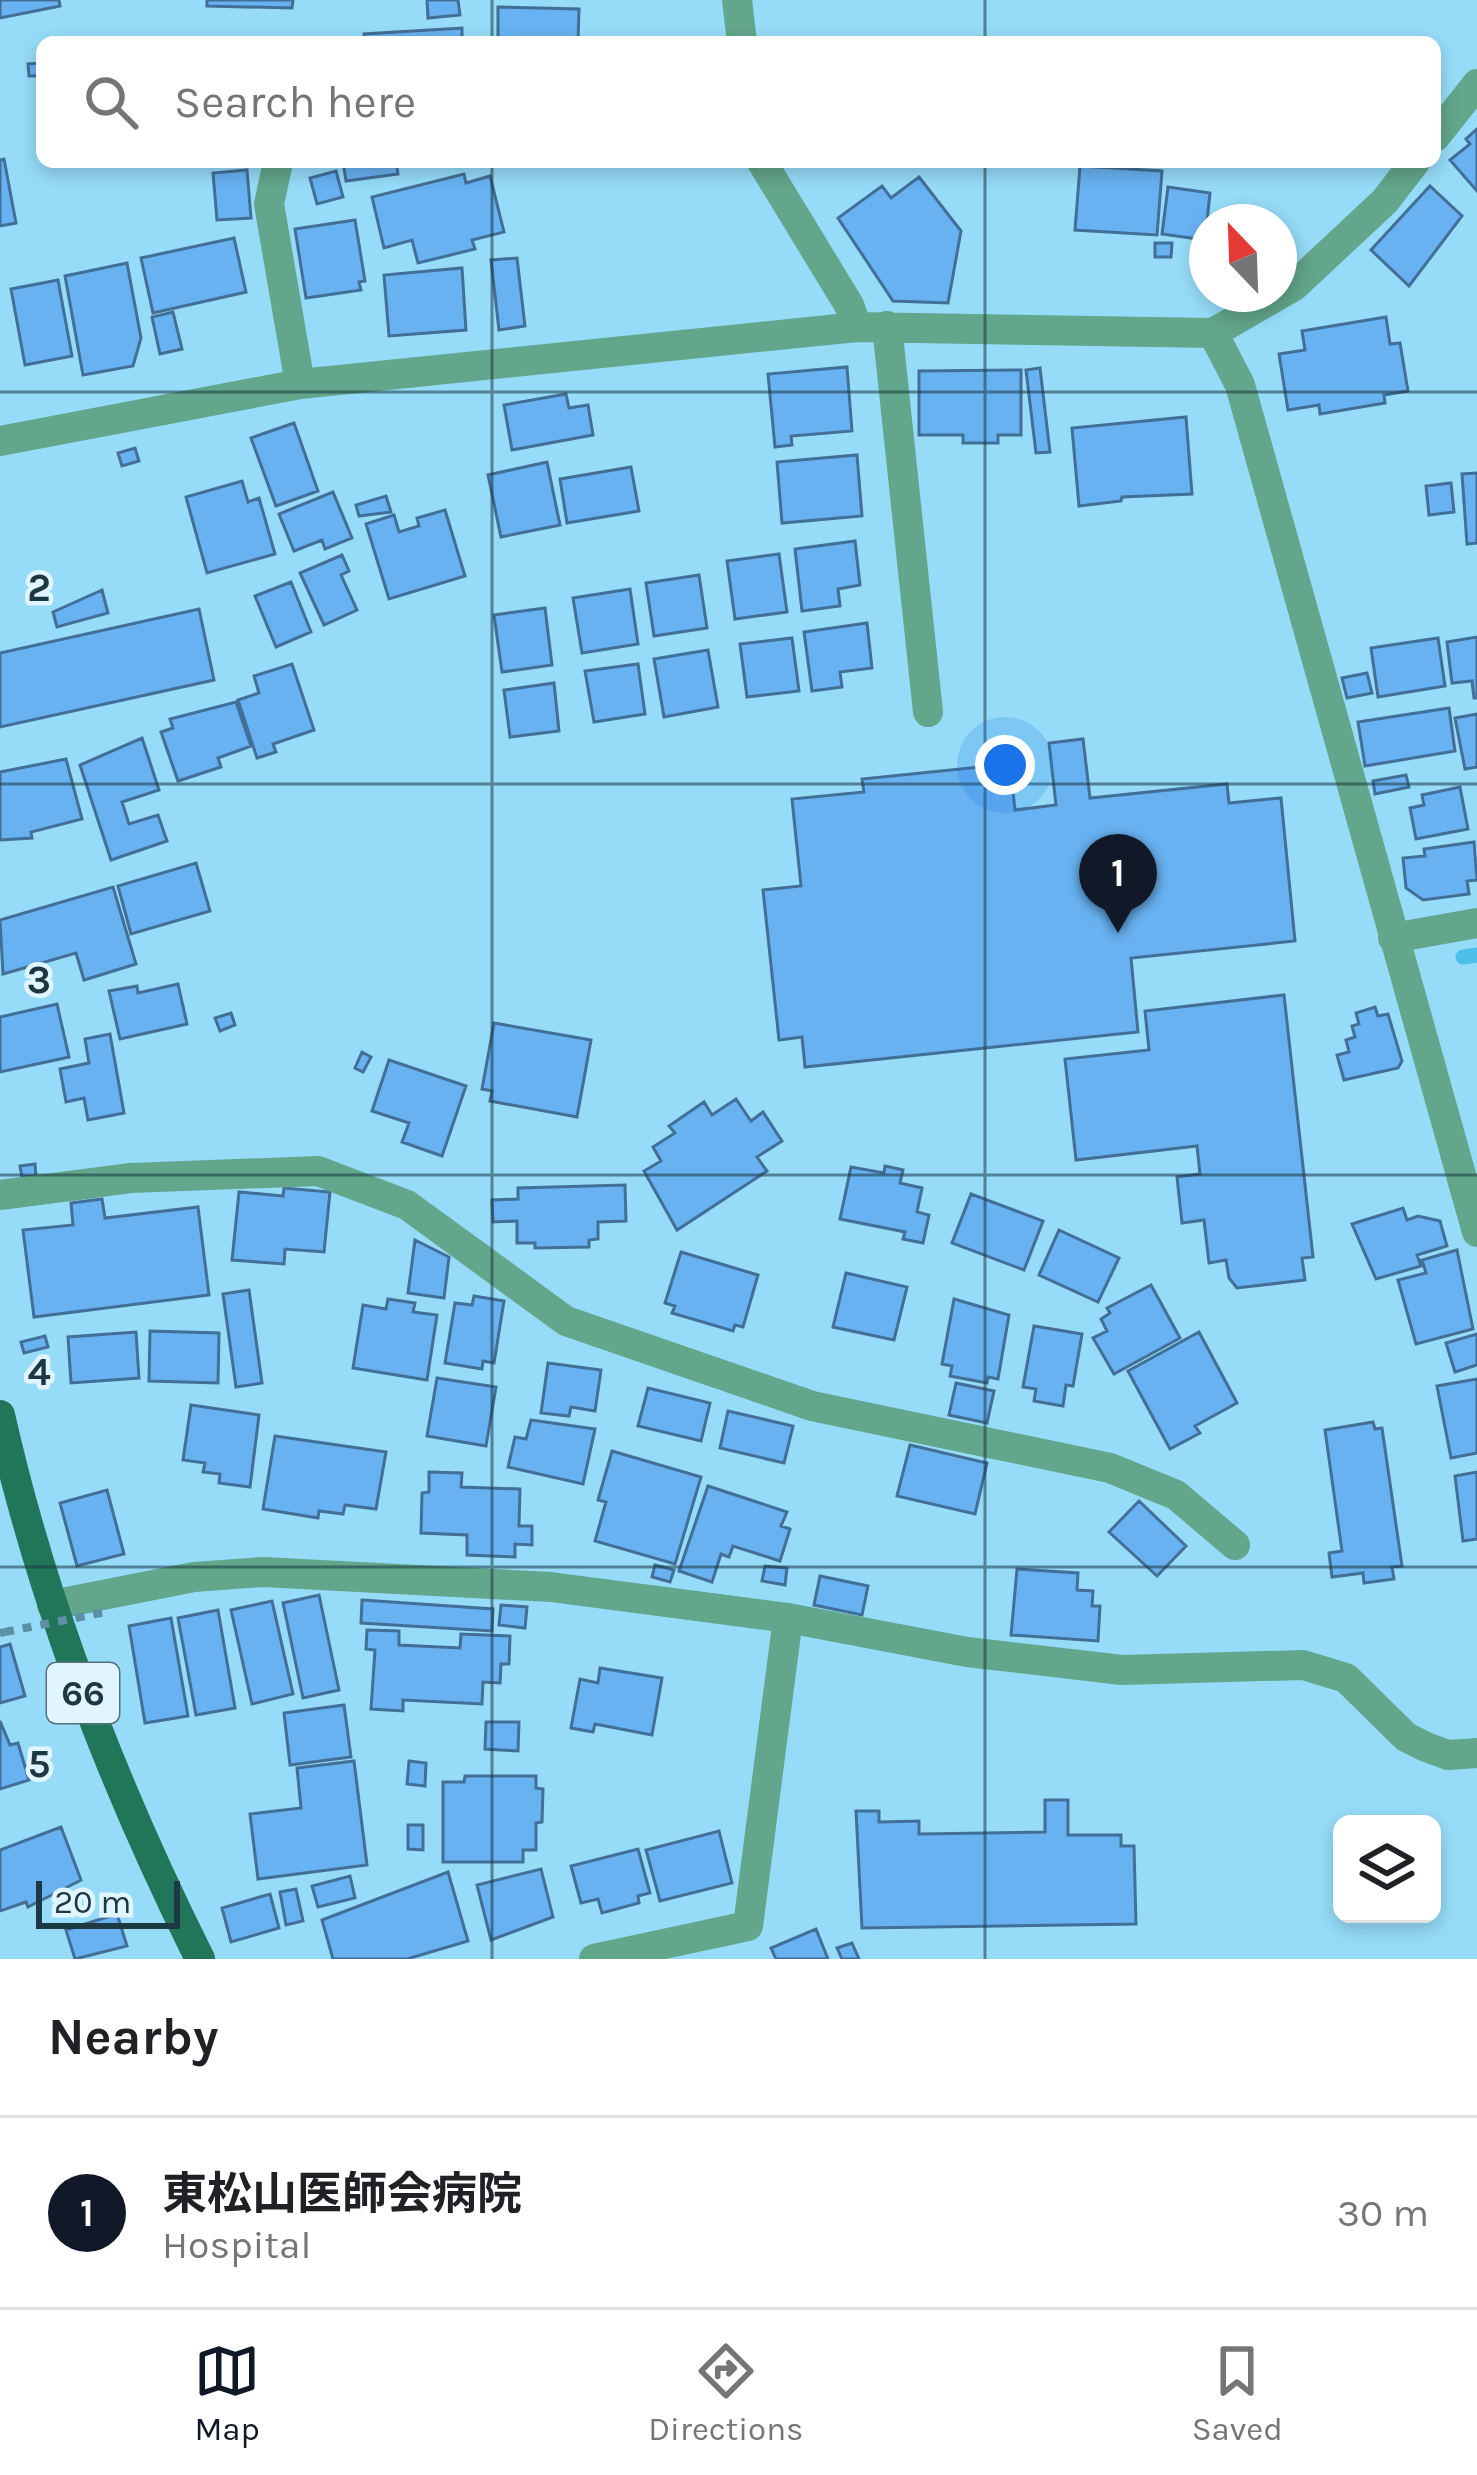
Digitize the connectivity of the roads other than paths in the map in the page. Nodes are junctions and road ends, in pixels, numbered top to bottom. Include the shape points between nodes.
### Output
1 (737, 0) edge
2 (741, 36) edge
3 (1477, 84) edge
4 (1441, 129) edge
5 (277, 168) edge
6 (766, 168) edge
7 (1410, 168) edge
8 (872, 326) junction
9 (1214, 333) junction
10 (300, 384) junction
11 (0, 441) edge
12 (928, 712) dead end
13 (1477, 923) edge
14 (1393, 938) junction
15 (0, 1195) edge
16 (1477, 1232) edge
17 (0, 1414) edge
18 (1235, 1545) dead end
19 (52, 1605) junction
20 (788, 1618) junction
21 (1477, 1754) edge
22 (200, 1959) edge
23 (595, 1959) edge

1 - 2 street
3 - 4 street
5 - 10 street via 269,204
6 - 8 street via 850,305
7 - 9 street via 1294,286
8 - 9 street
8 - 10 street
8 - 12 street
9 - 14 street via 1240,385
10 - 11 street
13 - 14 street
14 - 16 street
15 - 18 street via 131,1178 318,1171 407,1205 566,1321 812,1406 1110,1468 1176,1495
17 - 19 main road, 66
19 - 20 street via 263,1572 551,1587
19 - 22 main road, 66 via 113,1775
20 - 21 street via 967,1652 1122,1670 1304,1665 1346,1678 1426,1748
20 - 23 street via 748,1926

